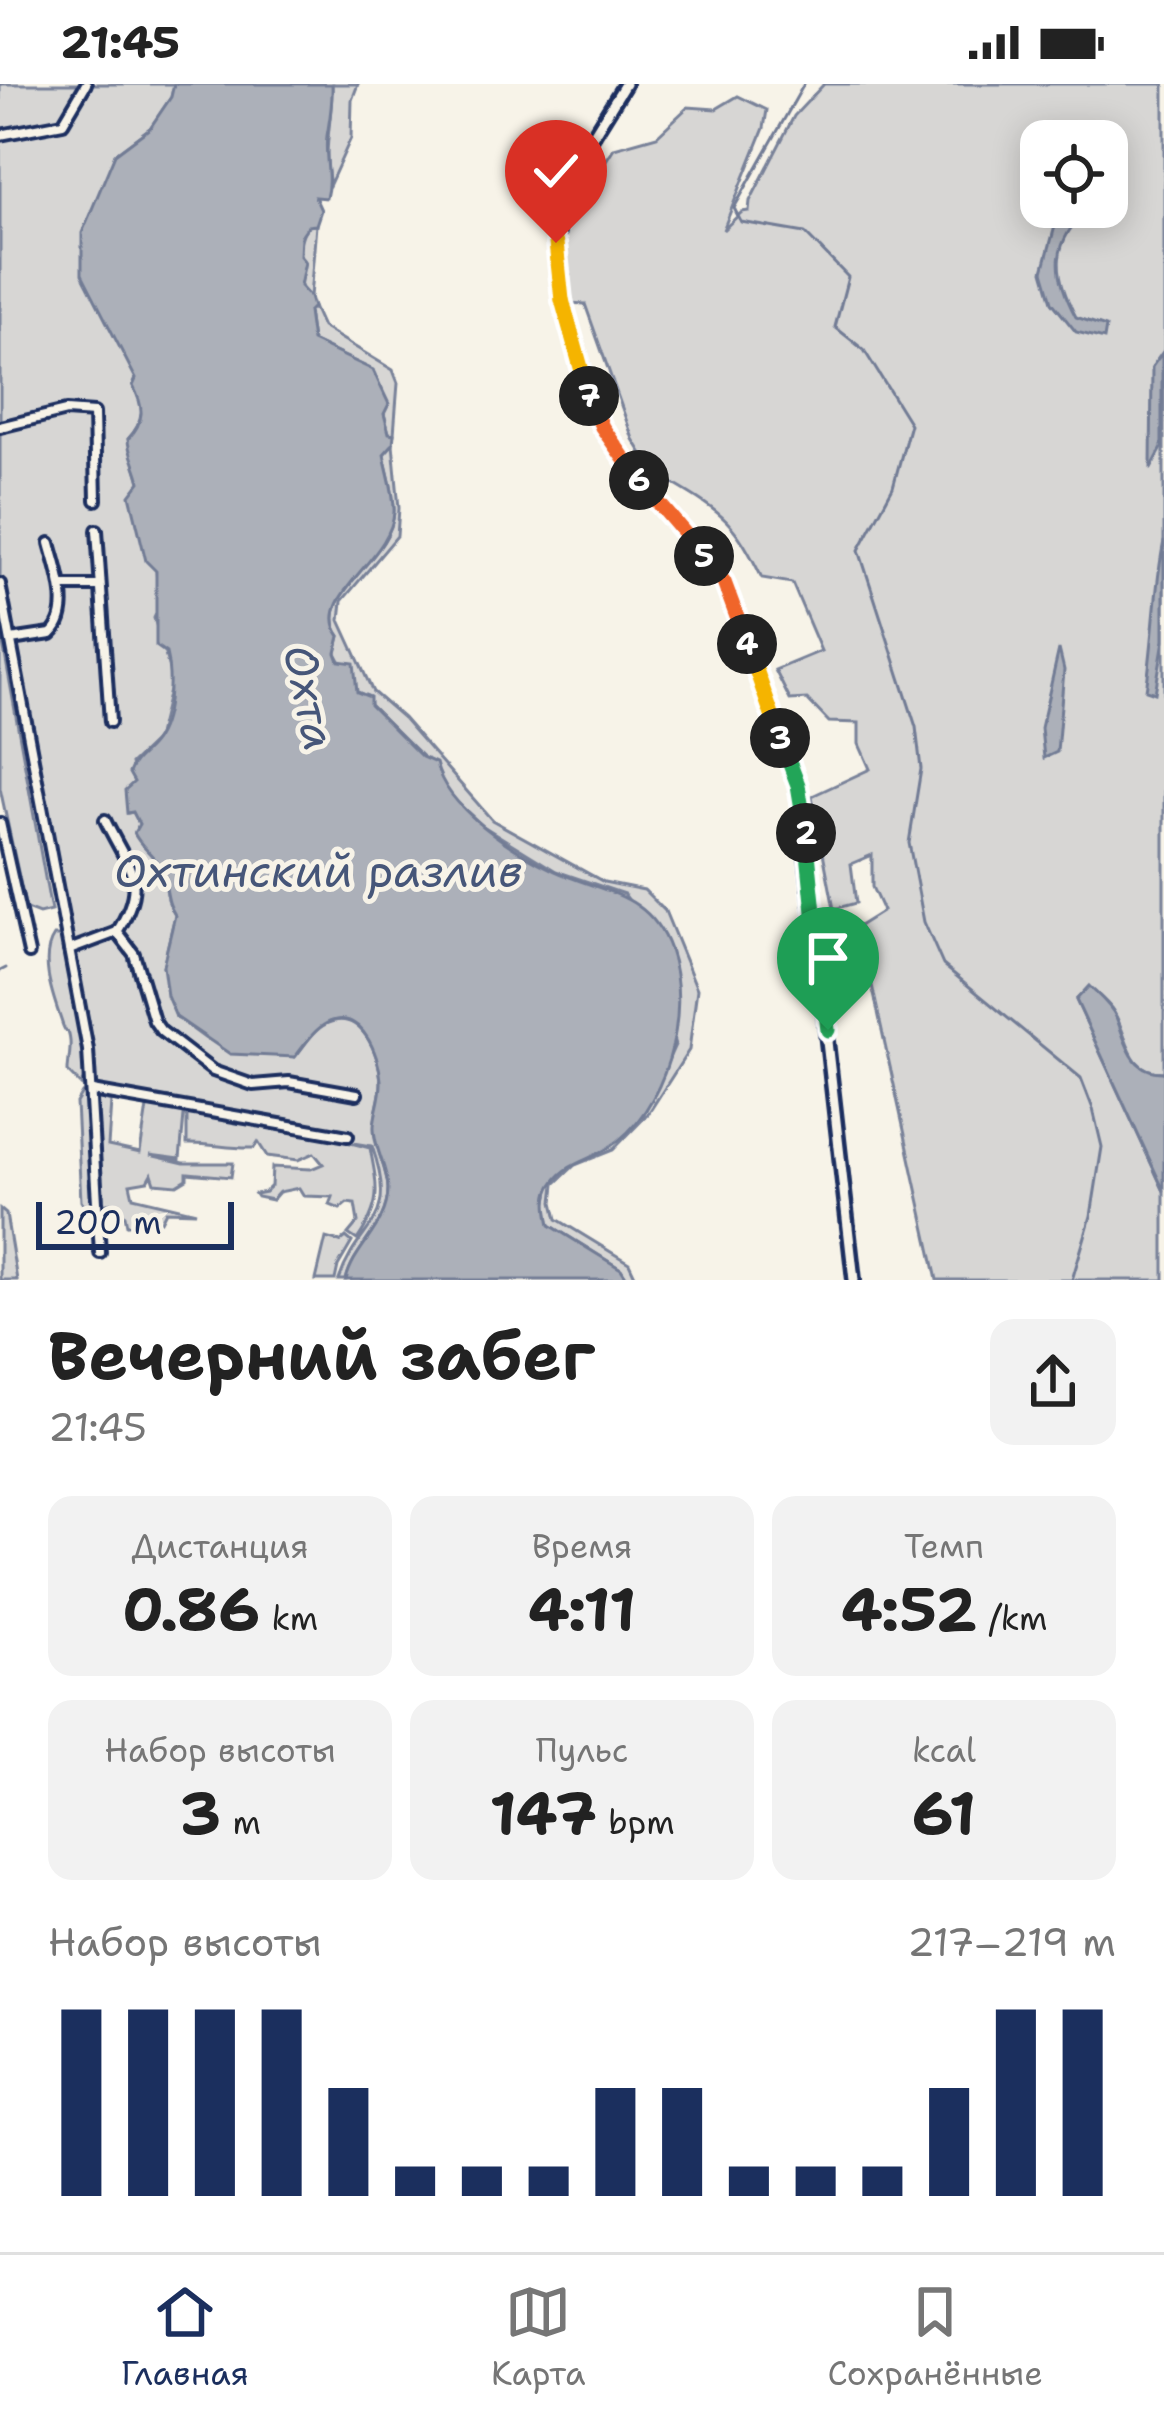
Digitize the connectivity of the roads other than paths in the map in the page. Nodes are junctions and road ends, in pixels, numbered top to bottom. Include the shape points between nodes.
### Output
1 (86, 84) edge
2 (625, 84) edge
3 (0, 135) edge
4 (0, 427) edge
5 (96, 500) dead end
6 (97, 530) dead end
7 (50, 543) dead end
8 (0, 584) edge
9 (62, 586) junction
10 (98, 586) junction
11 (11, 640) junction
12 (110, 722) dead end
13 (105, 820) dead end
14 (0, 823) edge
15 (117, 932) junction
16 (69, 950) junction
17 (29, 952) dead end
18 (92, 1091) junction
19 (357, 1094) dead end
20 (348, 1136) dead end
21 (100, 1253) dead end
22 (854, 1280) edge

1 - 3 street via 63,123
2 - 22 street via 578,160 562,206 556,261 563,307 602,427 724,582 798,785
4 - 5 street via 66,411 94,413
6 - 10 street
7 - 9 street
8 - 11 street
9 - 10 street
9 - 11 street via 57,630
10 - 12 street
11 - 16 street
13 - 15 street via 135,888
14 - 17 street
15 - 16 street
15 - 19 street via 134,954 154,1021 213,1071 253,1084
16 - 18 street
18 - 20 street
18 - 21 street

